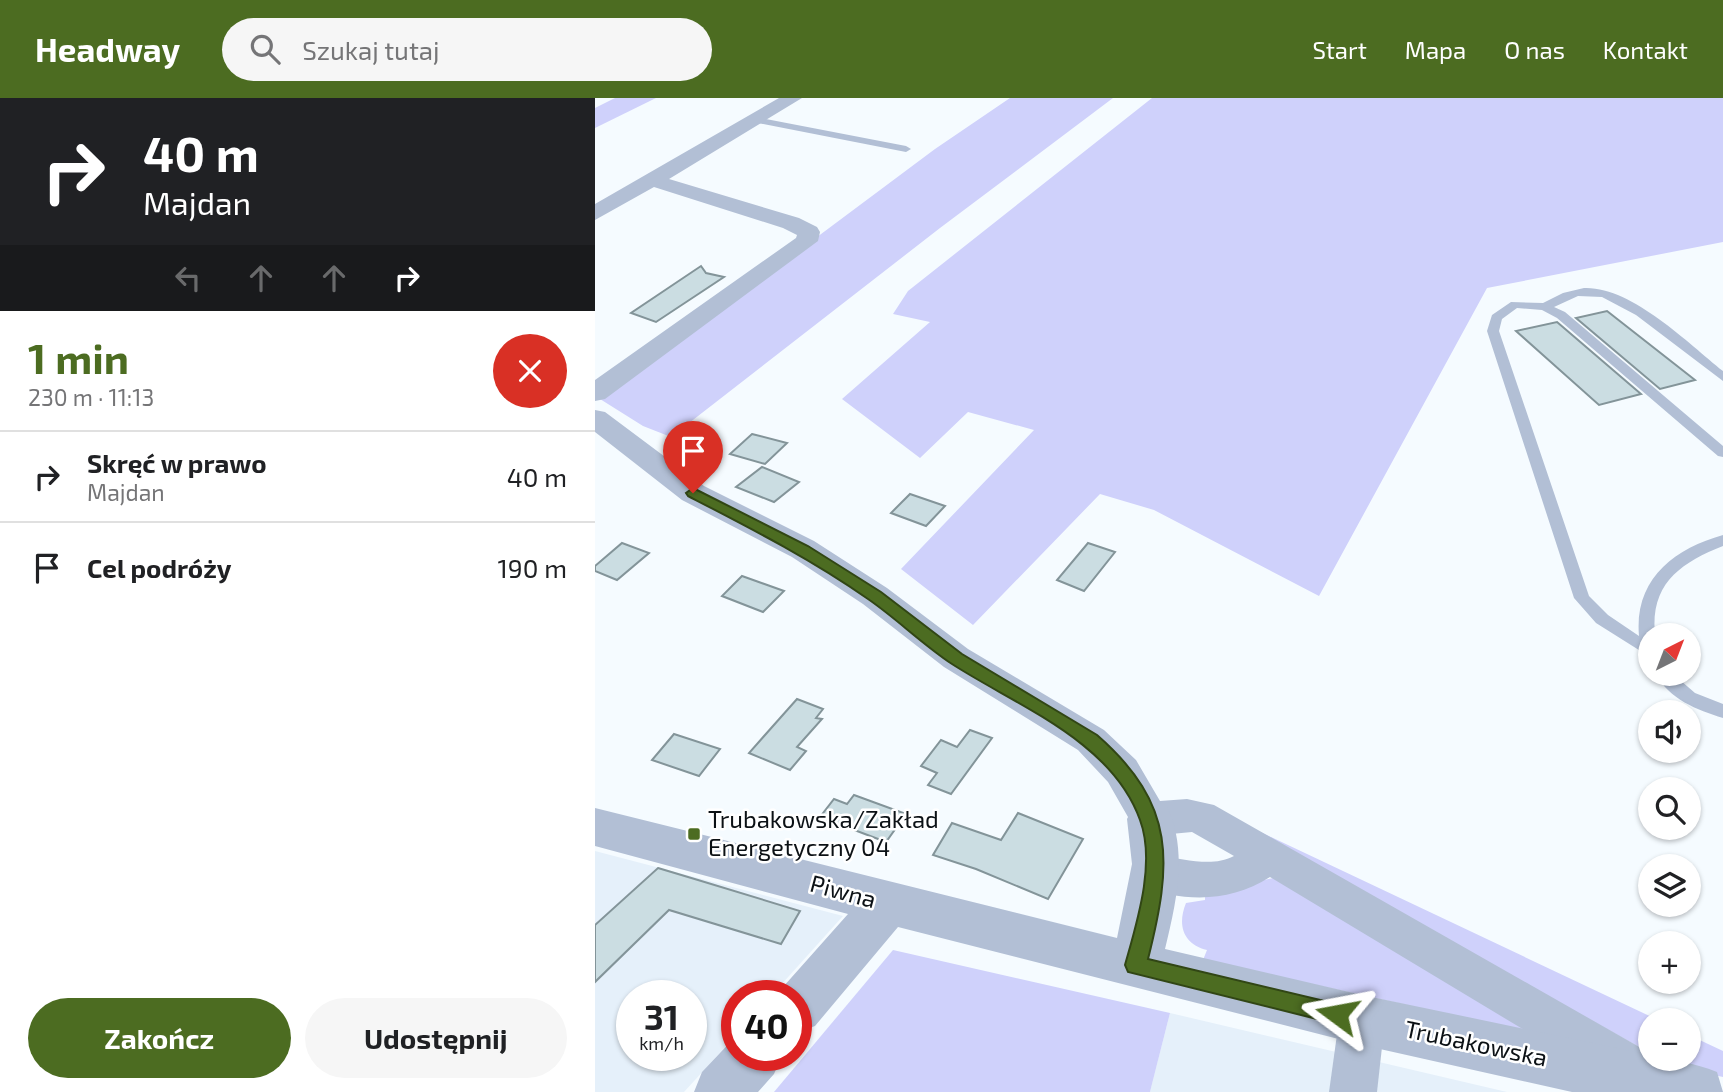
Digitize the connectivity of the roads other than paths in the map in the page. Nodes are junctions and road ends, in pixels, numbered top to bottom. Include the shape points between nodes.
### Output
1 (793, 98) edge
2 (756, 120) junction
3 (906, 149) dead end
4 (652, 180) junction
5 (595, 214) edge
6 (1545, 307) junction
7 (1723, 377) edge
8 (595, 393) edge
9 (595, 418) edge
10 (1723, 453) edge
11 (1723, 540) edge
12 (1647, 623) edge
13 (1638, 643) edge
14 (1674, 686) edge
15 (1723, 711) edge
16 (1150, 819) junction
17 (595, 827) edge
18 (1268, 855) junction
19 (1154, 873) junction
20 (888, 904) junction
21 (1135, 965) junction
22 (812, 990) edge
23 (1362, 1020) junction
24 (741, 1071) edge
25 (1679, 1088) edge
26 (722, 1092) edge
27 (1353, 1092) edge

1 - 2 street
2 - 3 lane
2 - 4 street
4 - 5 street
4 - 8 street via 802,226 809,232 807,241
6 - 7 lane via 1565,295 1593,291 1618,298
6 - 10 lane via 1561,315
6 - 13 lane via 1515,304 1496,318 1493,331 1582,598 1602,619
9 - 16 street via 693,493 803,549 956,658 1091,740 1122,771
11 - 12 lane via 1669,568 1651,599
14 - 15 lane
16 - 18 street via 1200,817
16 - 19 street
17 - 20 street, Piwna
18 - 19 street via 1238,876 1222,880
18 - 25 street
19 - 21 street
20 - 21 street, Trubakowska
20 - 22 street
21 - 23 street, Trubakowska
23 - 25 street, Trubakowska
23 - 27 street
24 - 26 street

